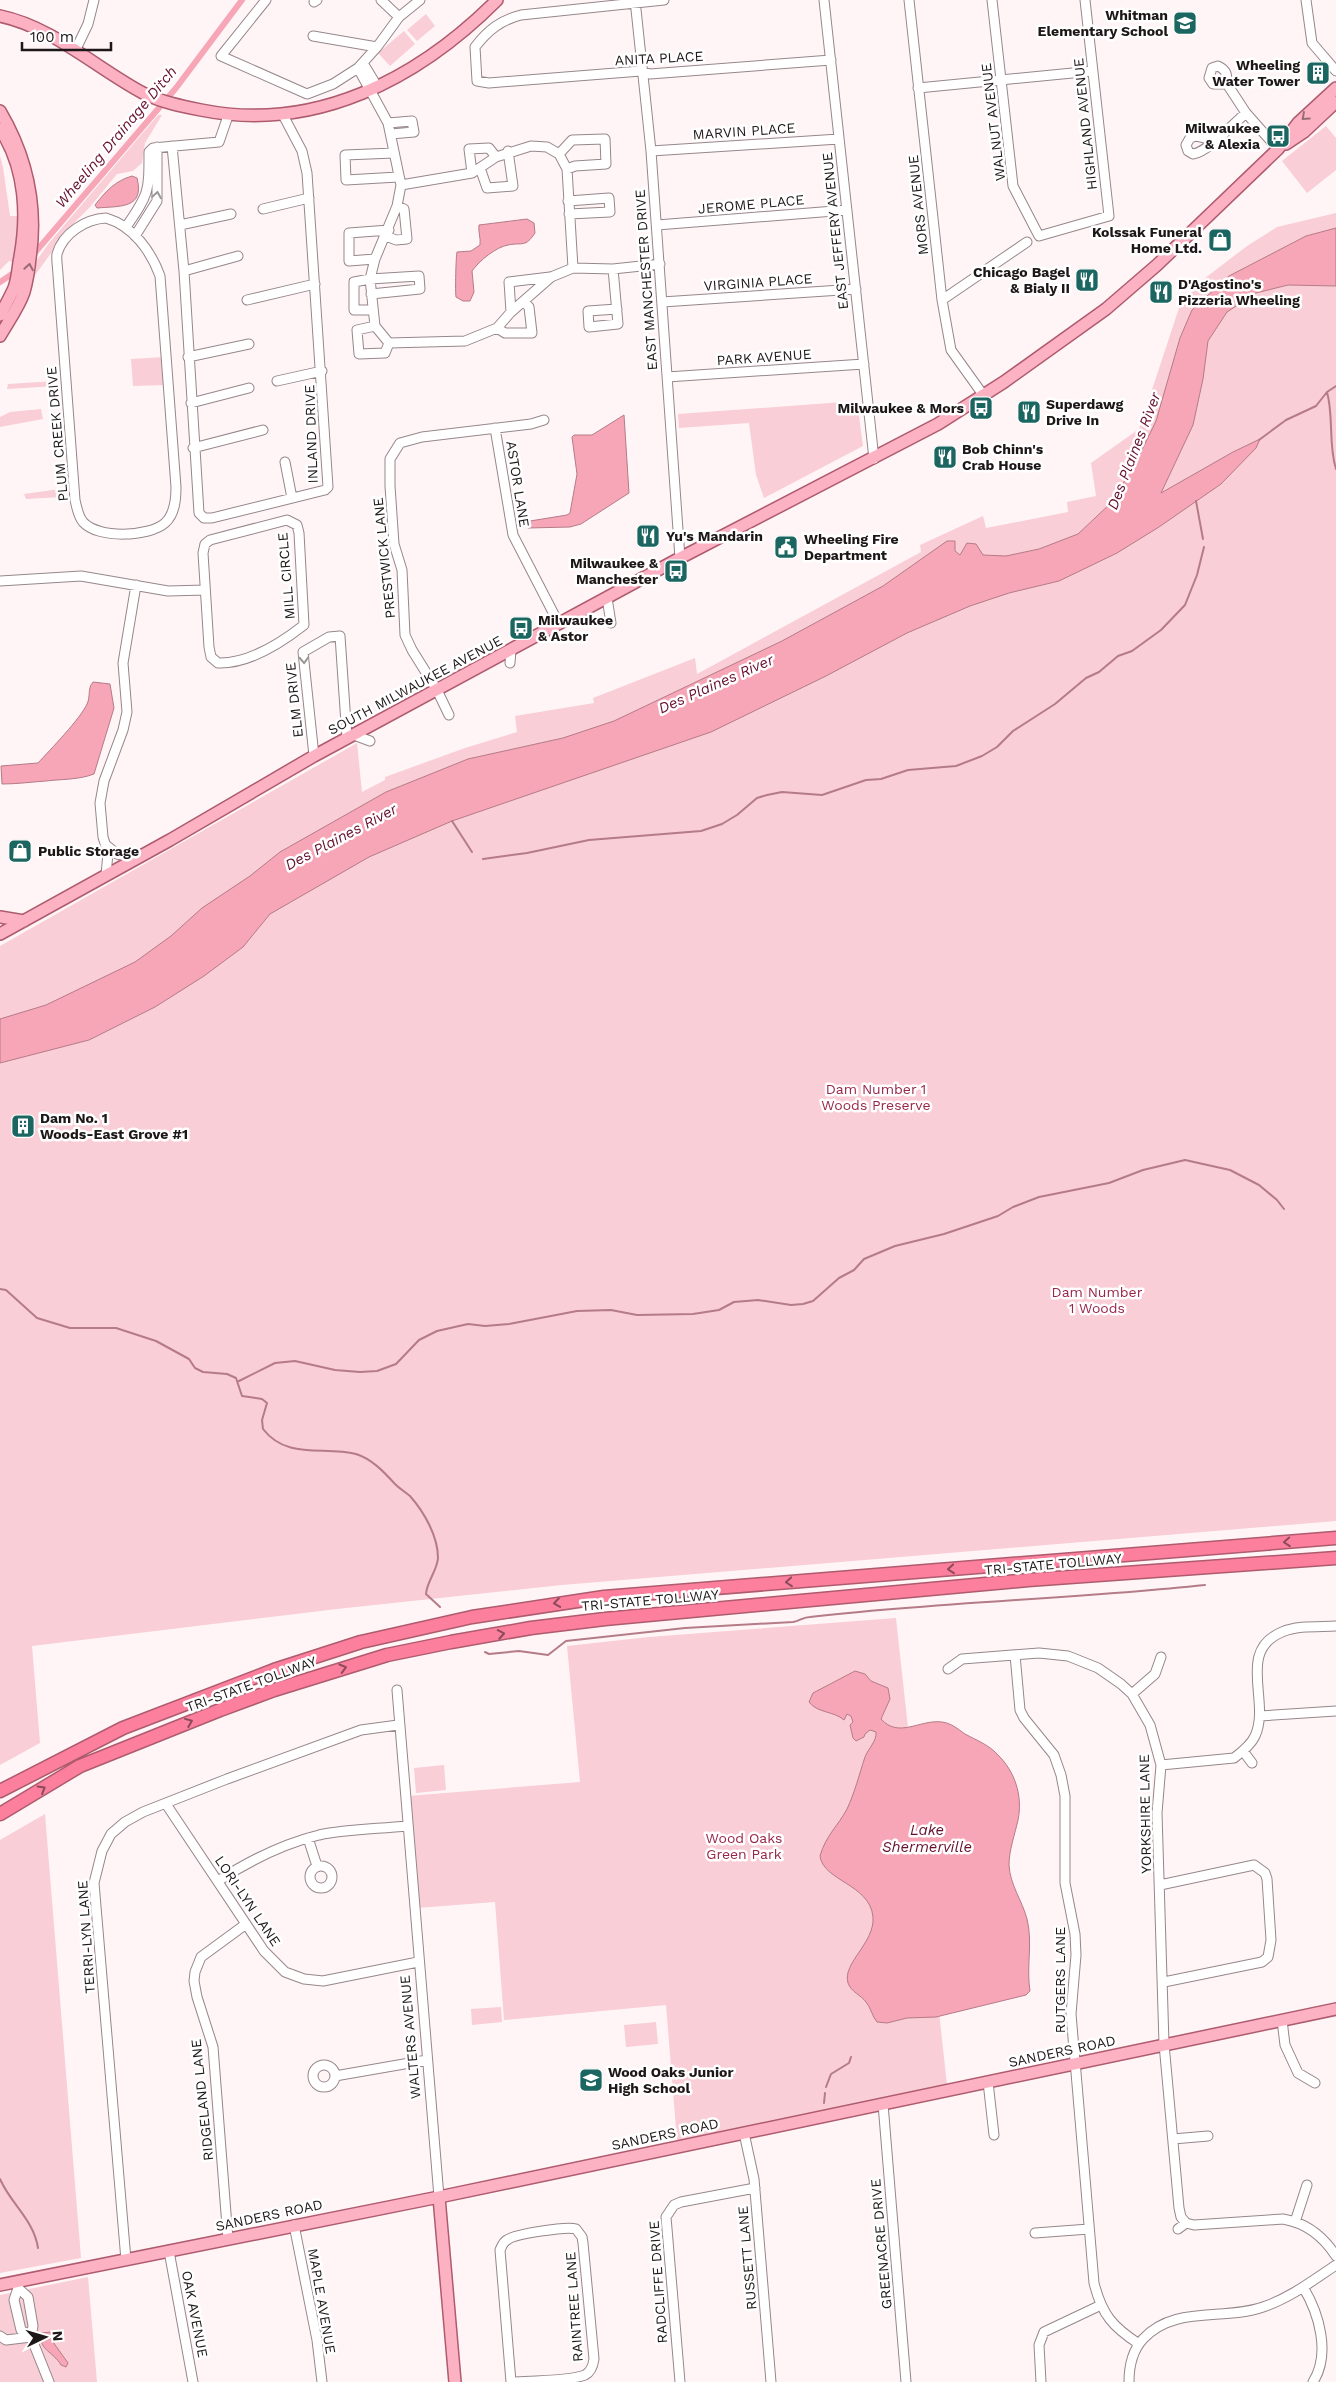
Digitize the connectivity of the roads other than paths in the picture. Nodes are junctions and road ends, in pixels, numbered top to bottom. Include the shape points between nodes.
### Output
1 (94, 0) edge
2 (266, 0) edge
3 (381, 0) edge
4 (420, 0) edge
5 (497, 0) edge
6 (664, 0) edge
7 (824, 0) edge
8 (909, 0) edge
9 (992, 0) edge
10 (1085, 0) edge
11 (1306, 0) edge
12 (635, 1) edge
13 (0, 16) edge
14 (399, 16) junction
15 (313, 36) dead end
16 (377, 47) junction
17 (75, 51) junction
18 (831, 60) junction
19 (361, 66) junction
20 (641, 71) junction
21 (1093, 71) junction
22 (1336, 71) edge
23 (1001, 80) junction
24 (1227, 84) dead end
25 (374, 88) junction
26 (918, 88) junction
27 (1336, 88) edge
28 (1336, 102) edge
29 (0, 110) edge
30 (1246, 113) junction
31 (283, 115) junction
32 (228, 116) junction
33 (388, 123) junction
34 (0, 129) edge
35 (391, 134) junction
36 (839, 139) junction
37 (1215, 140) junction
38 (172, 146) junction
39 (155, 148) junction
40 (1278, 149) junction
41 (508, 151) junction
42 (651, 151) junction
43 (394, 153) junction
44 (559, 154) junction
45 (496, 157) junction
46 (567, 169) junction
47 (476, 170) junction
48 (399, 181) junction
49 (309, 198) junction
50 (568, 201) junction
51 (397, 206) junction
52 (262, 209) dead end
53 (847, 210) junction
54 (231, 214) dead end
55 (569, 214) junction
56 (180, 225) junction
57 (657, 225) junction
58 (126, 227) junction
59 (387, 233) junction
60 (135, 236) junction
61 (1039, 236) joint
62 (29, 238) junction
63 (1027, 242) dead end
64 (238, 256) dead end
65 (375, 259) junction
66 (660, 264) junction
67 (573, 268) junction
68 (614, 269) junction
69 (184, 271) junction
70 (550, 278) junction
71 (370, 279) junction
72 (315, 284) junction
73 (19, 289) junction
74 (856, 289) junction
75 (371, 294) junction
76 (247, 300) dead end
77 (942, 300) junction
78 (524, 302) junction
79 (662, 302) junction
80 (617, 309) dead end
81 (372, 310) junction
82 (511, 312) junction
83 (0, 315) edge
84 (375, 326) junction
85 (497, 328) junction
86 (0, 336) edge
87 (389, 343) junction
88 (249, 344) dead end
89 (188, 357) junction
90 (864, 364) junction
91 (322, 371) junction
92 (667, 377) junction
93 (277, 381) dead end
94 (249, 388) dead end
95 (984, 396) junction
96 (191, 403) junction
97 (544, 420) dead end
98 (495, 428) junction
99 (263, 430) dead end
100 (193, 448) junction
101 (874, 459) junction
102 (285, 462) dead end
103 (292, 498) junction
104 (680, 558) junction
105 (0, 581) edge
106 (136, 584) junction
107 (205, 590) junction
108 (607, 598) junction
109 (611, 623) dead end
110 (559, 624) junction
111 (511, 650) junction
112 (510, 662) dead end
113 (437, 690) junction
114 (449, 715) dead end
115 (350, 736) junction
116 (370, 741) dead end
117 (314, 756) junction
118 (106, 845) junction
119 (138, 858) junction
120 (106, 875) junction
121 (0, 917) edge
122 (24, 920) junction
123 (0, 934) edge
124 (1336, 1538) edge
125 (1336, 1558) edge
126 (1336, 1626) edge
127 (1015, 1655) junction
128 (1161, 1657) dead end
129 (948, 1669) dead end
130 (397, 1690) dead end
131 (1132, 1694) junction
132 (1336, 1710) edge
133 (1260, 1716) junction
134 (398, 1726) junction
135 (1243, 1751) junction
136 (1252, 1763) dead end
137 (1161, 1765) junction
138 (0, 1791) edge
139 (166, 1804) junction
140 (0, 1814) edge
141 (407, 1826) junction
142 (308, 1838) junction
143 (317, 1866) dead end
144 (218, 1881) junction
145 (1160, 1886) junction
146 (246, 1924) junction
147 (418, 1962) junction
148 (1164, 1982) junction
149 (1336, 2009) edge
150 (1282, 2020) junction
151 (1164, 2044) junction
152 (427, 2060) junction
153 (1076, 2064) junction
154 (335, 2076) dead end
155 (988, 2082) junction
156 (1315, 2083) dead end
157 (883, 2104) junction
158 (744, 2133) junction
159 (994, 2135) dead end
160 (1208, 2136) dead end
161 (1173, 2139) junction
162 (1307, 2184) dead end
163 (755, 2188) junction
164 (439, 2197) junction
165 (1186, 2222) junction
166 (1295, 2222) junction
167 (294, 2225) junction
168 (1089, 2229) junction
169 (1178, 2229) dead end
170 (1035, 2234) dead end
171 (228, 2239) junction
172 (169, 2251) junction
173 (1336, 2256) edge
174 (126, 2260) junction
175 (1336, 2265) edge
176 (0, 2285) edge
177 (17, 2285) junction
178 (1303, 2287) junction
179 (1101, 2305) junction
180 (0, 2336) edge
181 (31, 2337) junction
182 (1139, 2344) junction
183 (49, 2382) edge
184 (193, 2382) edge
185 (322, 2382) edge
186 (455, 2382) edge
187 (511, 2382) edge
188 (680, 2382) edge
189 (772, 2382) edge
190 (906, 2382) edge
191 (1041, 2382) edge
192 (1129, 2382) edge
193 (1313, 2382) edge

1 - 17 street via 88,24
2 - 19 street via 220,56 307,94 344,79
3 - 14 street
4 - 14 street
5 - 25 main road via 436,54
6 - 12 street
7 - 18 street, EAST JEFFERY AVENUE
8 - 26 street, MORS AVENUE
9 - 23 street, WALNUT AVENUE
10 - 21 street, HIGHLAND AVENUE
11 - 22 street via 1312,43
12 - 20 street, EAST MANCHESTER DRIVE
12 - 20 street, ANITA PLACE via 504,19 475,47 477,81 489,83
13 - 17 main road via 25,24
14 - 16 street
15 - 16 street
16 - 19 street
17 - 32 main road via 144,93 174,105
18 - 20 street, ANITA PLACE via 650,74
18 - 36 street, EAST JEFFERY AVENUE
19 - 25 street
20 - 42 street, EAST MANCHESTER DRIVE
21 - 23 street
21 - 61 street, HIGHLAND AVENUE via 1109,216
23 - 26 street
23 - 61 street, WALNUT AVENUE via 1014,186
24 - 30 street
25 - 31 main road via 326,107
25 - 33 street
26 - 77 street, MORS AVENUE
27 -> 40 main road, SOUTH MILWAUKEE AVENUE via 1298,123
28 - 40 main road, SOUTH MILWAUKEE AVENUE via 1304,132
29 - 62 main road via 13,132 31,187
30 - 37 street
30 - 40 street
31 - 32 main road
31 - 49 street, INLAND DRIVE via 304,158
32 - 38 street via 219,142
33 - 35 street
33 - 35 street via 412,121 414,132
34 - 62 main road via 15,162 23,191
35 - 43 street
36 - 42 street, MARVIN PLACE
36 - 53 street, EAST JEFFERY AVENUE
37 - 37 street via 1199,153 1188,151 1186,145 1190,138 1196,136
38 - 39 street
38 - 56 street, INLAND DRIVE
39 - 58 street via 149,152 146,199
60 -> 39 street via 157,201
40 - 95 main road, SOUTH MILWAUKEE AVENUE via 1127,292
41 - 44 street via 531,146
41 - 45 street
41 - 47 street via 513,186 487,188
42 - 57 street, EAST MANCHESTER DRIVE
43 - 48 street
43 - 48 street via 345,155 346,180
44 - 46 street
44 - 46 street via 572,140 605,139 606,164
45 - 47 street
45 - 47 street via 489,148 469,149
46 - 50 street
47 - 48 street
48 - 51 street
49 - 52 street
49 - 72 street, INLAND DRIVE
50 - 55 street
50 - 55 street via 609,198 610,212
51 - 59 street
51 - 59 street via 404,209 407,239 396,240
53 - 57 street, JEROME PLACE
53 - 74 street, EAST JEFFERY AVENUE
54 - 56 street
55 - 67 street
56 - 69 street, INLAND DRIVE
57 - 66 street, EAST MANCHESTER DRIVE
58 - 60 street, PLUM CREEK DRIVE
58 - 60 street, PLUM CREEK DRIVE via 106,218 94,219 73,231 57,255 75,500 84,522 93,530 108,533 151,531 165,523 173,512 176,499 160,276 154,261
59 - 65 street
59 - 65 street via 348,233 350,261
62 - 73 main road
63 - 77 street
64 - 69 street
65 - 71 street
66 - 68 street
66 - 79 street, EAST MANCHESTER DRIVE
67 - 68 street
67 - 70 street
68 - 80 street
69 - 89 street, INLAND DRIVE
70 - 78 street
70 - 82 street via 508,282
71 - 75 street
71 - 75 street via 419,276 420,289
71 - 81 street via 354,282 354,310
72 - 76 street
72 - 91 street, INLAND DRIVE
73 - 83 main road
73 - 86 main road
74 - 79 street, VIRGINIA PLACE
74 - 90 street, EAST JEFFERY AVENUE
75 - 81 street
77 - 95 street, MORS AVENUE via 951,350
78 - 82 street
78 - 85 street via 529,307 532,332 504,333
79 - 92 street, EAST MANCHESTER DRIVE
81 - 84 street
82 - 85 street
84 - 87 street
84 - 87 street via 357,330 359,354 385,353
85 - 87 street via 465,340
88 - 89 street
89 - 96 street, INLAND DRIVE
90 - 92 street, PARK AVENUE
90 - 101 street, EAST JEFFERY AVENUE
91 - 93 street, INLAND DRIVE
91 - 103 street, INLAND DRIVE via 328,487
92 - 104 street, EAST MANCHESTER DRIVE
94 - 96 street
95 - 101 main road, SOUTH MILWAUKEE AVENUE
96 - 100 street, INLAND DRIVE
97 - 98 street, PRESTWICK LANE
98 - 110 street, ASTOR LANE via 512,535
98 - 113 street, PRESTWICK LANE via 400,443 390,459 394,544 402,570 405,635
99 - 100 street
100 - 103 street, INLAND DRIVE via 198,513 204,518
101 - 104 main road, SOUTH MILWAUKEE AVENUE
102 - 103 street, INLAND DRIVE
104 - 108 main road, SOUTH MILWAUKEE AVENUE
105 - 106 street via 81,576
106 - 107 street via 168,591
106 - 118 street via 123,663 127,712 100,803
107 - 107 street, MILL CIRCLE via 210,651 218,663 246,659 302,627 297,525 287,520 210,540 203,549
108 - 109 street
108 - 110 main road, SOUTH MILWAUKEE AVENUE
110 - 111 main road, SOUTH MILWAUKEE AVENUE
111 - 112 street
111 - 113 main road, SOUTH MILWAUKEE AVENUE
113 - 114 street, PRESTWICK LANE
113 - 115 main road, SOUTH MILWAUKEE AVENUE
115 - 116 street
115 - 117 main road, SOUTH MILWAUKEE AVENUE
115 -> 117 street, ELM DRIVE via 340,636 329,637 303,652
117 - 119 main road, SOUTH MILWAUKEE AVENUE
118 - 119 street via 117,854
118 - 120 street
119 - 120 main road, SOUTH MILWAUKEE AVENUE
120 - 122 main road, SOUTH MILWAUKEE AVENUE
121 - 122 main road
122 - 123 main road, SOUTH MILWAUKEE AVENUE
124 -> 138 highway, TRI-STATE TOLLWAY via 614,1596 472,1617 361,1642 274,1670 123,1728
140 -> 125 highway, TRI-STATE TOLLWAY via 80,1766 220,1710 379,1658 451,1642 605,1619 1028,1580
126 - 133 street via 1283,1631 1261,1650 1256,1667
127 - 129 street, YORKSHIRE LANE via 962,1659
127 - 131 street, YORKSHIRE LANE via 1055,1654 1083,1660 1111,1675
127 - 153 street, RUTGERS LANE via 1020,1710 1054,1755 1064,1790 1065,1883 1076,1955 1071,2014
128 - 131 street via 1156,1674
130 - 134 street, WALTERS AVENUE
131 - 137 street, YORKSHIRE LANE via 1153,1731
132 - 133 street
133 - 135 street via 1254,1738
134 - 139 street, TERRI-LYN LANE via 360,1730 227,1778
134 - 141 street, WALTERS AVENUE
135 - 136 street
135 - 137 street via 1234,1758
137 - 145 street, YORKSHIRE LANE via 1157,1813
139 - 144 street, LORI-LYN LANE
139 - 174 street, TERRI-LYN LANE via 125,1822 111,1834 102,1851 94,1883
141 - 142 street
141 - 147 street, WALTERS AVENUE
142 - 143 street
142 - 144 street via 258,1857
144 - 146 street, LORI-LYN LANE
145 - 148 street, YORKSHIRE LANE
145 - 148 street via 1263,1865 1271,1940 1271,1959
146 - 147 street, LORI-LYN LANE via 277,1966 304,1979 323,1980
146 - 171 street, RIDGELAND LANE via 202,1957 194,1980 213,2047
147 - 152 street, WALTERS AVENUE
148 - 151 street, YORKSHIRE LANE
149 - 150 main road, SANDERS ROAD
150 - 151 main road, SANDERS ROAD
150 - 156 street via 1285,2045 1298,2073
151 - 153 main road, SANDERS ROAD
151 - 161 street, YORKSHIRE LANE
152 - 154 street
152 - 164 street, WALTERS AVENUE
153 - 155 main road, SANDERS ROAD
153 - 168 street, RUTGERS LANE
155 - 157 main road, SANDERS ROAD
155 - 159 street
157 - 158 main road, SANDERS ROAD
157 - 190 street, GREENACRE DRIVE
158 - 163 street, RUSSETT LANE
158 - 164 main road, SANDERS ROAD
160 - 161 street
161 - 165 street, YORKSHIRE LANE via 1179,2208
162 - 166 street
163 - 188 street, RADCLIFFE DRIVE via 681,2202 674,2205 666,2216
163 - 189 street, RUSSETT LANE
164 - 167 main road, SANDERS ROAD
164 - 186 main road, WALTERS AVENUE
165 - 166 street via 1194,2225 1275,2220
165 - 169 street
166 - 173 street via 1316,2232
167 - 171 main road, SANDERS ROAD
167 - 185 street, MAPLE AVENUE
168 - 170 street
168 - 179 street, RUTGERS LANE via 1094,2283
171 - 172 main road, SANDERS ROAD
172 - 174 main road, SANDERS ROAD
172 - 184 street, OAK AVENUE
174 - 177 main road, SANDERS ROAD
175 - 178 street
176 - 177 main road, SANDERS ROAD
177 - 181 street via 28,2297 33,2326
177 - 181 street via 14,2300 21,2330
178 - 182 street via 1282,2300 1256,2309 1168,2321 1151,2331
178 - 193 street via 1318,2320 1321,2365
179 - 182 street, RUTGERS LANE via 1107,2318 1120,2332
179 - 191 street via 1044,2332 1039,2345
180 - 181 street via 6,2340
181 - 183 street
182 - 192 street via 1132,2358
187 - 187 street, RAINTREE LANE via 500,2257 503,2244 511,2238 567,2226 576,2229 583,2244 594,2359 590,2371 576,2377

